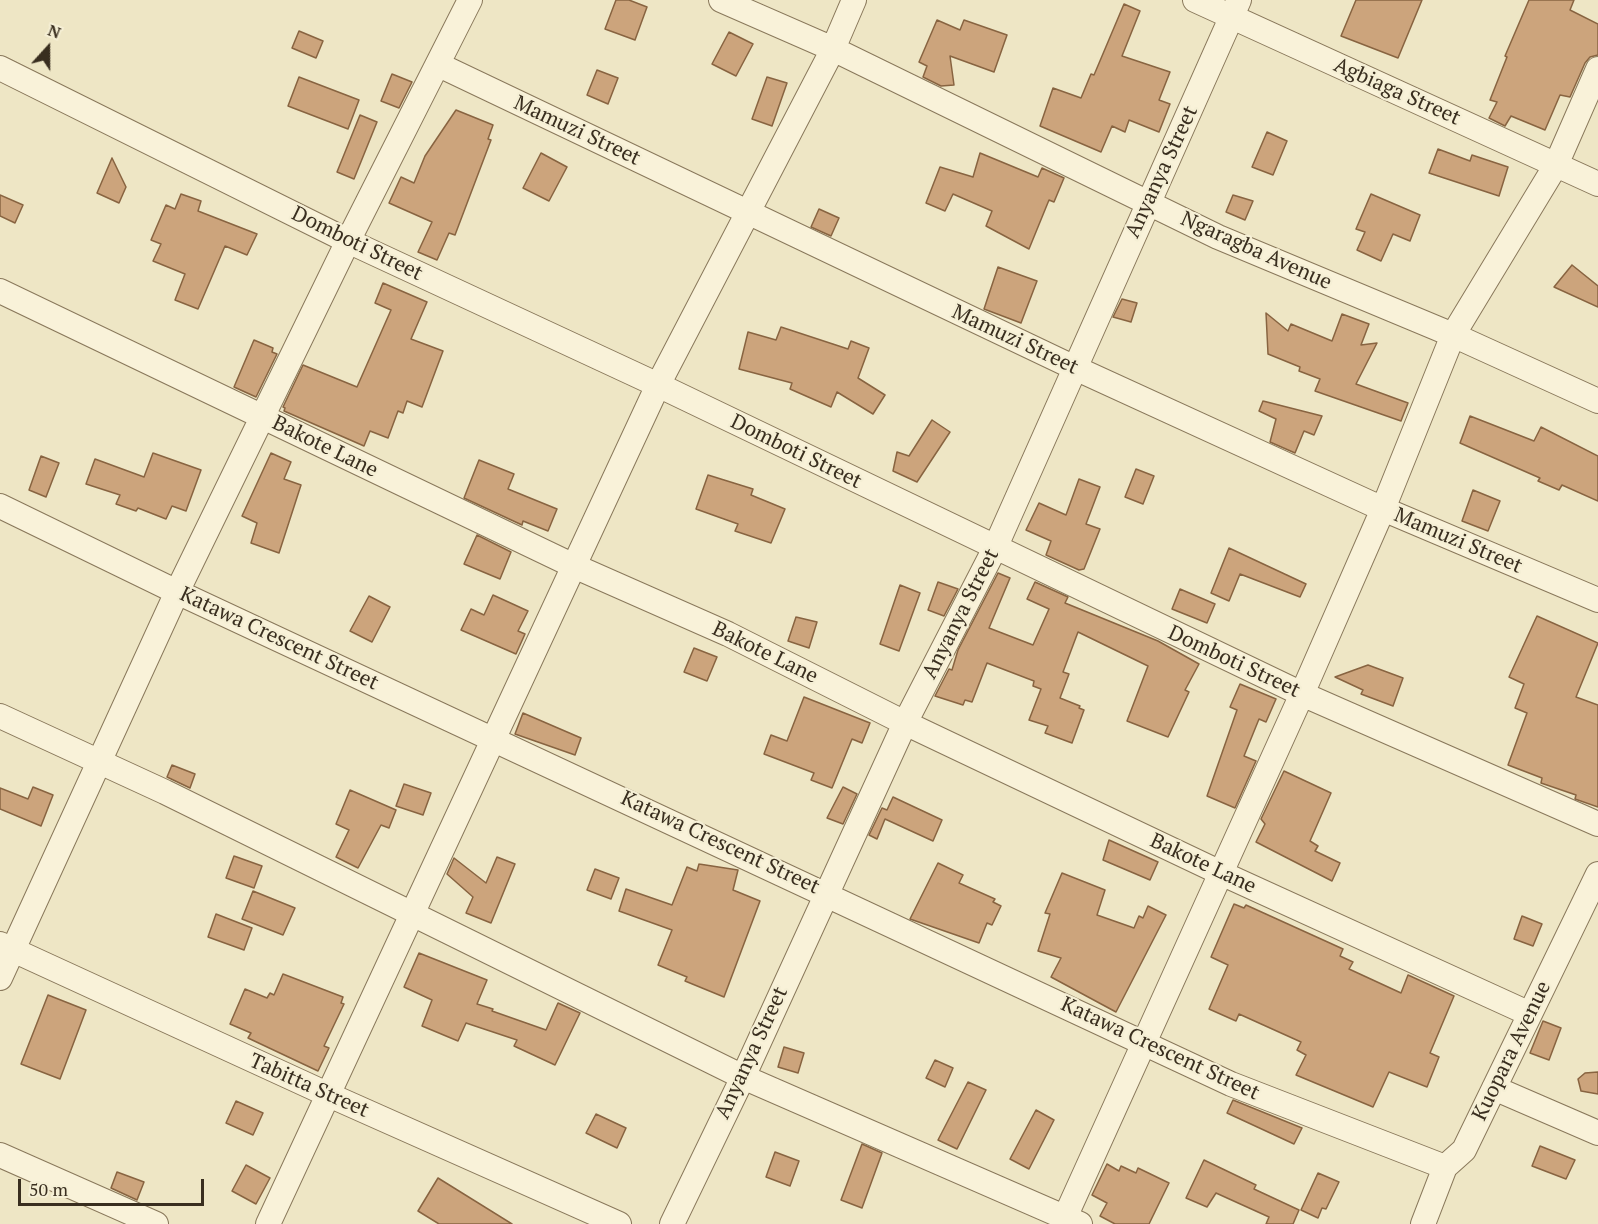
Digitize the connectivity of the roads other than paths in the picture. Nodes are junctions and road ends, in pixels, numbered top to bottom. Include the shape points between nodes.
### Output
1 (470, 0) edge
2 (722, 0) edge
3 (854, 0) edge
4 (1195, 0) edge
5 (1235, 8) edge
6 (833, 49) junction
7 (439, 65) junction
8 (0, 68) edge
9 (1598, 69) edge
10 (1556, 165) junction
11 (1598, 184) edge
12 (1147, 202) junction
13 (748, 213) junction
14 (348, 241) junction
15 (0, 291) edge
16 (1453, 334) junction
17 (1075, 368) junction
18 (658, 385) junction
19 (1598, 401) edge
20 (261, 417) junction
21 (0, 506) edge
22 (1383, 509) junction
23 (995, 548) junction
24 (574, 566) junction
25 (177, 592) junction
26 (1598, 600) edge
27 (1302, 694) junction
28 (0, 716) edge
29 (904, 723) junction
30 (494, 739) junction
31 (99, 761) junction
32 (1598, 824) edge
33 (1223, 873) junction
34 (1598, 874) edge
35 (825, 892) junction
36 (412, 914) junction
37 (6, 947) edge
38 (0, 978) edge
39 (1530, 1014) junction
40 (1146, 1043) junction
41 (743, 1077) junction
42 (1494, 1088) junction
43 (329, 1095) junction
44 (1598, 1133) edge
45 (0, 1155) edge
46 (1445, 1167) junction
47 (1069, 1222) edge
48 (156, 1224) edge
49 (268, 1224) edge
50 (619, 1224) edge
51 (672, 1224) edge
52 (1423, 1224) edge

1 - 7 street
2 - 6 street, Ngaragba Avenue
3 - 6 street
4 - 5 street, Agbiaga Street
5 - 10 street, Agbiaga Street
5 - 12 street, Anyanya Street
6 - 12 street, Ngaragba Avenue
6 - 13 street
7 - 13 street, Mamuzi Street
7 - 14 street
8 - 14 street, Domboti Street
9 - 10 street
10 - 11 street, Agbiaga Street
10 - 16 street
12 - 16 street, Ngaragba Avenue via 1218,237
12 - 17 street, Anyanya Street
13 - 17 street, Mamuzi Street
13 - 18 street
14 - 18 street, Domboti Street
14 - 20 street
15 - 20 street, Bakote Lane
16 - 19 street, Ngaragba Avenue
16 - 22 street
17 - 22 street, Mamuzi Street
17 - 23 street, Anyanya Street
18 - 23 street, Domboti Street
18 - 24 street
20 - 24 street, Bakote Lane
20 - 25 street
21 - 25 street, Katawa Crescent Street
22 - 26 street, Mamuzi Street
22 - 27 street
23 - 27 street, Domboti Street
23 - 29 street, Anyanya Street
24 - 29 street, Bakote Lane via 728,634
24 - 30 street
25 - 30 street, Katawa Crescent Street
25 - 31 street
27 - 32 street, Domboti Street
27 - 33 street
28 - 31 street
29 - 33 street, Bakote Lane
29 - 35 street, Anyanya Street
30 - 35 street, Katawa Crescent Street
30 - 36 street
31 - 36 street
31 - 37 street
33 - 39 street, Bakote Lane
33 - 40 street
34 - 39 street, Kuopara Avenue
35 - 40 street, Katawa Crescent Street
35 - 41 street, Anyanya Street
36 - 41 street
36 - 43 street
37 - 38 street
37 - 43 street, Tabitta Street
39 - 42 street, Kuopara Avenue
40 - 46 street, Katawa Crescent Street via 1231,1084
40 - 47 street
41 - 47 street
41 - 51 street, Anyanya Street
42 - 44 street
42 - 46 street, Kuopara Avenue via 1464,1150
43 - 49 street
43 - 50 street, Tabitta Street
45 - 48 street
46 - 52 street, Kuopara Avenue

